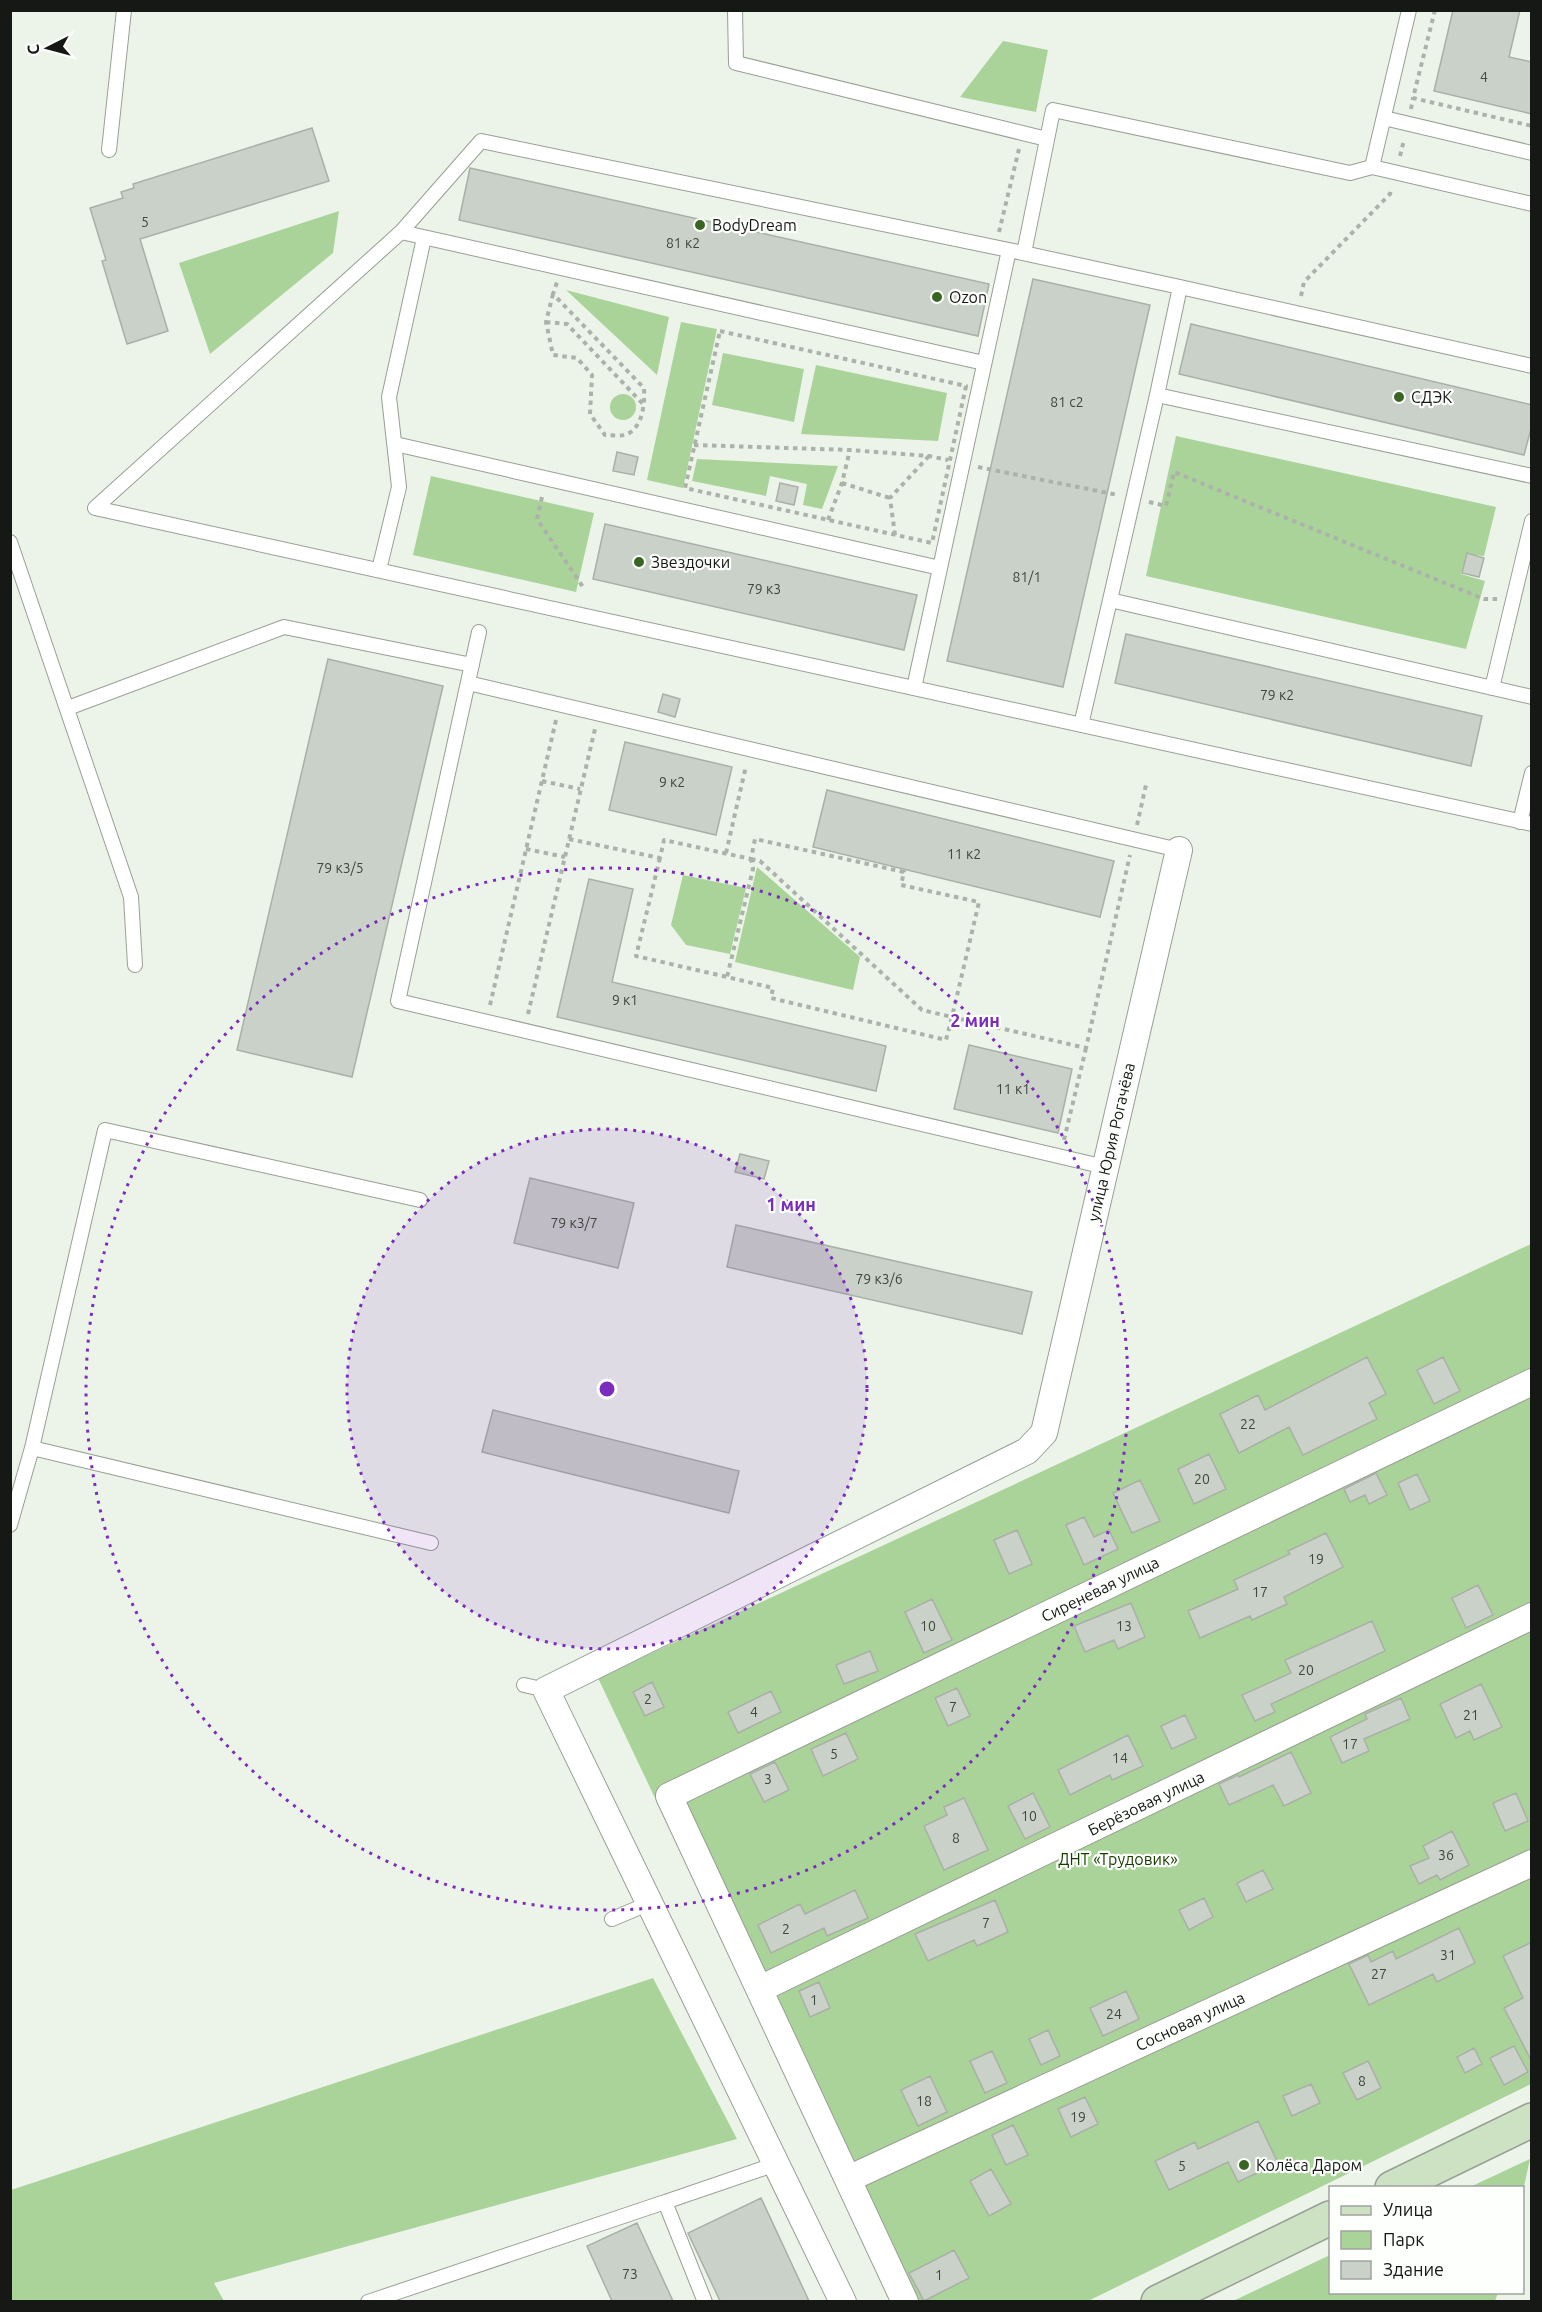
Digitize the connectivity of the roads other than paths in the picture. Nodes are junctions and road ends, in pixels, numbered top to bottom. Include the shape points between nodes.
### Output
1 (124, 10) edge
2 (735, 10) edge
3 (1409, 10) edge
4 (1384, 118) junction
5 (1047, 139) junction
6 (109, 150) dead end
7 (1532, 153) edge
8 (1372, 167) junction
9 (1532, 204) edge
10 (401, 232) junction
11 (424, 238) junction
12 (1002, 249) junction
13 (1024, 253) junction
14 (1180, 287) junction
15 (984, 363) junction
16 (1532, 366) edge
17 (1157, 395) junction
18 (395, 444) junction
19 (1532, 476) edge
20 (1532, 521) edge
21 (10, 542) edge
22 (939, 568) junction
23 (379, 570) junction
24 (1110, 600) junction
25 (479, 632) dead end
26 (472, 665) junction
27 (468, 683) junction
28 (914, 688) junction
29 (1492, 688) junction
30 (1532, 697) edge
31 (68, 708) junction
32 (1081, 725) junction
33 (1532, 774) edge
34 (1526, 823) edge
35 (1179, 850) joint
36 (135, 965) dead end
37 (1105, 1167) junction
38 (420, 1200) dead end
39 (1532, 1382) edge
40 (32, 1448) junction
41 (10, 1525) edge
42 (431, 1543) dead end
43 (1532, 1616) edge
44 (1532, 1863) edge
45 (650, 1903) junction
46 (612, 1919) dead end
47 (760, 1989) junction
48 (1532, 2120) edge
49 (776, 2164) junction
50 (849, 2179) junction
51 (1394, 2186) edge
52 (665, 2202) junction
53 (1329, 2218) edge
54 (368, 2301) edge
55 (705, 2301) edge
56 (843, 2301) edge
57 (905, 2301) edge
58 (1158, 2301) edge

1 - 6 lane
2 - 5 lane via 736,63
3 - 4 lane
4 - 7 lane
4 - 8 lane
5 - 8 lane via 1053,110 1350,173
5 - 13 lane
8 - 9 lane
10 - 11 lane
10 - 12 lane via 481,141
10 - 23 lane via 95,507
11 - 15 lane
11 - 18 lane via 389,397
12 - 13 lane
12 - 15 lane
13 - 14 lane
14 - 16 lane
14 - 17 lane
15 - 22 lane via 956,462
17 - 19 lane
17 - 24 lane
18 - 22 lane
18 - 23 lane via 399,487
20 - 29 lane
21 - 31 lane
22 - 28 lane
23 - 28 lane
24 - 29 lane
24 - 32 lane
25 - 26 lane
26 - 27 lane
26 - 31 lane via 284,627
27 - 35 lane
27 - 37 lane via 398,1001
28 - 32 lane
29 - 30 lane
31 - 36 lane via 131,897
32 - 34 lane
33 - 34 lane
35 - 37 street, улица Юрия Рогачёва
37 - 45 street, улица Юрия Рогачёва via 1044,1433 1027,1451 535,1688
38 - 40 lane via 105,1130
39 - 47 street, Сиреневая улица via 669,1796
40 - 41 lane
40 - 42 lane
43 - 47 street, Берёзовая улица
44 - 50 street, Сосновая улица
45 - 46 lane
45 - 49 street
47 - 50 street
48 - 51 main road
49 - 52 lane
49 - 56 street
50 - 57 street
52 - 54 lane
52 - 55 lane
53 - 58 main road

